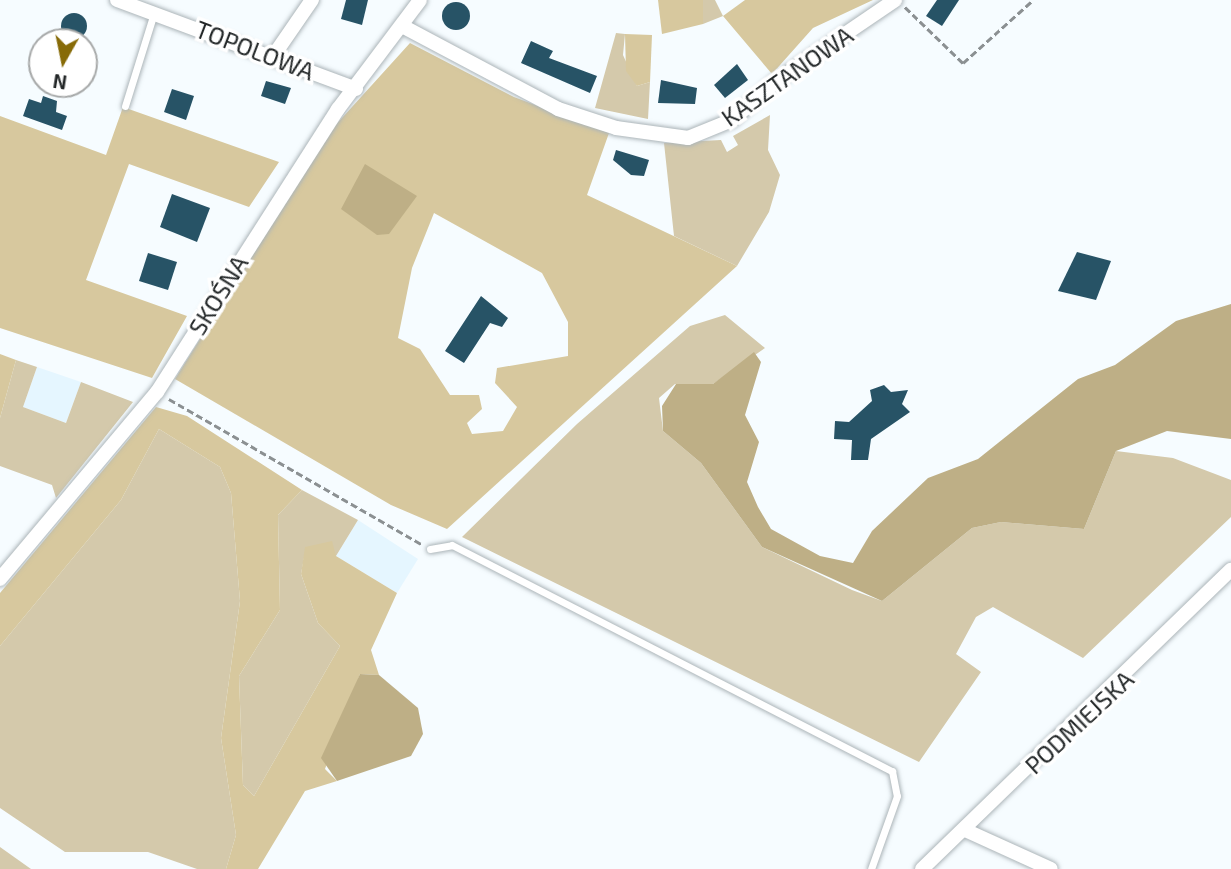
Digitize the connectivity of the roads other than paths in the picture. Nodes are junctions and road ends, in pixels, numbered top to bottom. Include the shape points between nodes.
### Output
1 (117, 0) edge
2 (312, 0) edge
3 (420, 0) edge
4 (896, 0) edge
5 (158, 6) edge
6 (404, 27) junction
7 (274, 55) junction
8 (356, 89) junction
9 (125, 106) dead end
10 (430, 549) road end
11 (1231, 570) edge
12 (0, 579) edge
13 (965, 830) junction
14 (871, 869) edge
15 (922, 869) edge
16 (1051, 869) edge

1 - 5 street, TOPOLOWA
2 - 7 street
3 - 6 street, SKOŚNA
4 - 6 street, KASZTANOWA via 776,81 732,120 688,138 615,128 558,109
5 - 7 street, TOPOLOWA
5 - 9 lane
6 - 8 street, SKOŚNA
7 - 8 street, TOPOLOWA
8 - 12 street, SKOŚNA via 157,392
10 - 14 lane via 452,545 892,771 897,796
11 - 13 street, PODMIEJSKA
13 - 15 street, PODMIEJSKA
13 - 16 street

